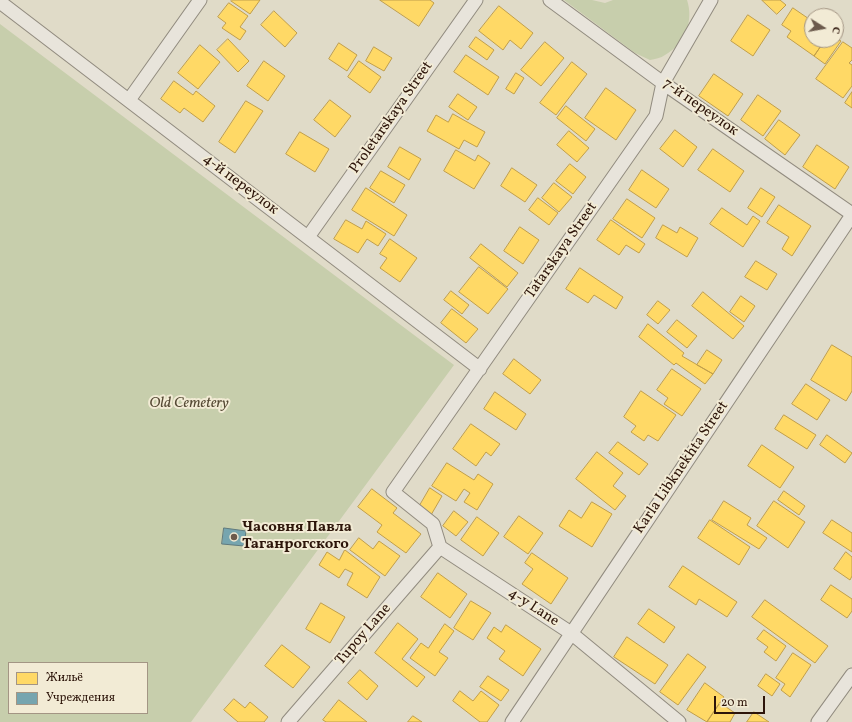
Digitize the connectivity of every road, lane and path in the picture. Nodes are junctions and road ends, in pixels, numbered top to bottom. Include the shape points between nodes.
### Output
1 (200, 0) edge
2 (476, 0) edge
3 (550, 0) edge
4 (711, 0) edge
5 (0, 2) edge
6 (663, 83) junction
7 (129, 100) junction
8 (852, 214) edge
9 (308, 237) junction
10 (480, 369) junction
11 (440, 547) junction
12 (572, 633) junction
13 (852, 675) edge
14 (288, 722) edge
15 (512, 722) edge
16 (679, 722) edge
17 (818, 722) edge

1 - 7 street
2 - 9 street, Proletarskaya Street
3 - 6 street, 7-й переулок
4 - 6 street, Tatarskaya Street
5 - 7 street, 4-й переулок
6 - 8 street, 7-й переулок
6 - 10 street, Tatarskaya Street via 656,116
7 - 9 street, 4-й переулок
8 - 12 street, Karla Libknekhta Street
9 - 10 street, 4-й переулок
10 - 11 street, Tatarskaya Street via 393,492 433,524
11 - 12 street, 4-y Lane
11 - 14 street, Tupoy Lane
12 - 15 street, Karla Libknekhta Street
12 - 16 street, 4-y Lane
13 - 17 street

